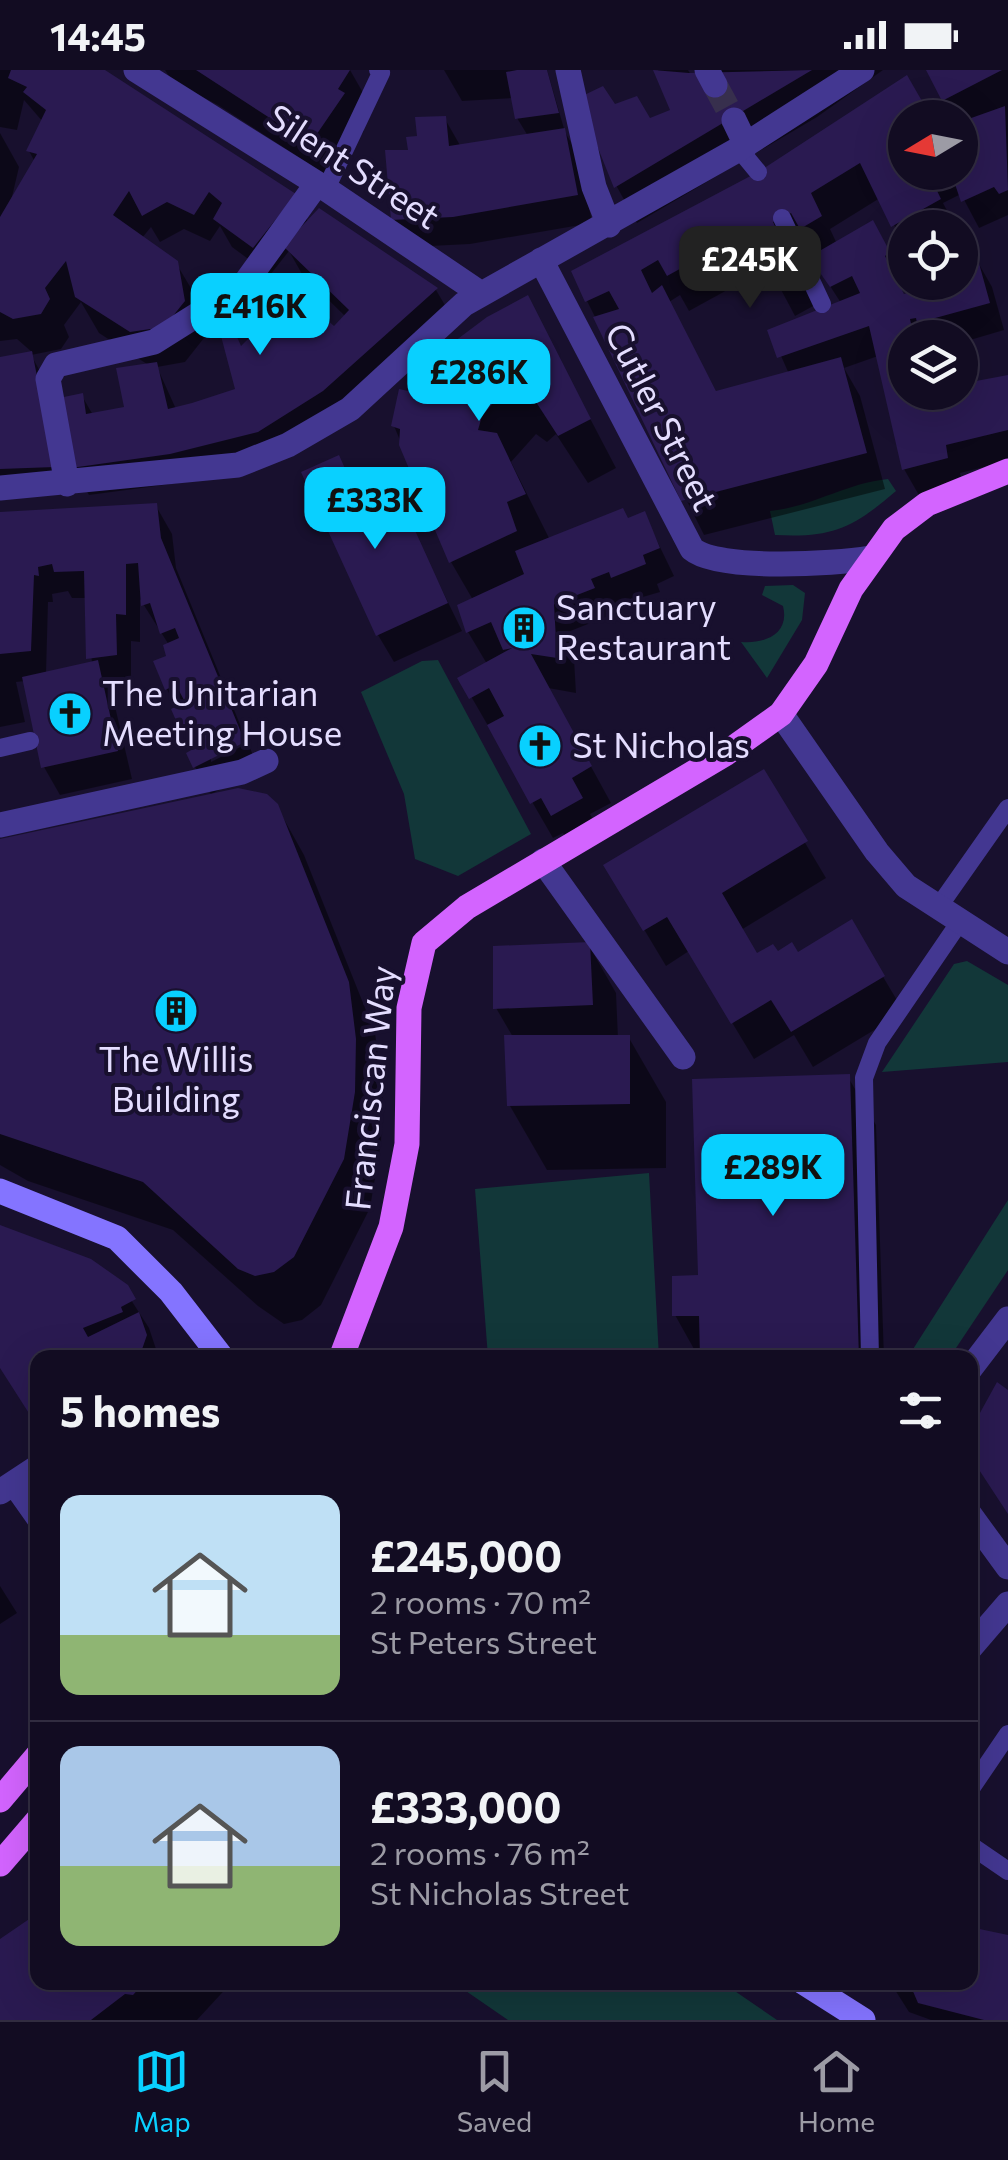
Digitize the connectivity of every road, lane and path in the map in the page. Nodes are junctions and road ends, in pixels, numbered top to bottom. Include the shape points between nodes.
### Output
1 (136, 70) edge
2 (568, 70) edge
3 (862, 70) edge
4 (379, 71) edge
5 (734, 120) tunnel mouth
6 (742, 147) junction
7 (758, 172) dead end
8 (321, 187) junction
9 (782, 218) dead end
10 (609, 225) junction
11 (541, 260) junction
12 (480, 294) junction
13 (822, 304) dead end
14 (1008, 471) edge
15 (67, 484) junction
16 (0, 488) edge
17 (870, 558) junction
18 (782, 714) junction
19 (30, 741) dead end
20 (0, 748) edge
21 (266, 761) dead end
22 (1008, 808) edge
23 (0, 825) edge
24 (543, 861) junction
25 (948, 916) junction
26 (1008, 952) edge
27 (684, 1058) dead end
28 (0, 1190) edge
29 (1008, 1318) edge
30 (216, 1350) edge
31 (344, 1350) edge
32 (870, 1350) edge
33 (978, 1358) edge
34 (30, 1472) edge
35 (7, 1488) edge
36 (30, 1510) edge
37 (978, 1526) edge
38 (1008, 1567) edge
39 (1008, 1604) edge
40 (978, 1633) edge
41 (1008, 1734) edge
42 (30, 1764) edge
43 (978, 1778) edge
44 (0, 1800) edge
45 (30, 1829) edge
46 (978, 1850) edge
47 (0, 1864) edge
48 (1008, 1870) edge
49 (815, 1990) edge
50 (863, 2020) edge

1 - 8 street, Silent Street
2 - 10 street
3 - 6 street
4 - 8 lane
5 - 6 street
6 - 7 lane
6 - 10 street
8 - 12 street, Silent Street
8 - 15 street via 243,286 154,342 56,366 48,379
9 - 13 lane
10 - 11 street
11 - 12 street
11 - 17 street, Cutler Street via 692,549 727,562 818,565
12 - 15 street via 336,420 258,458
14 - 17 main road via 927,504
15 - 16 street
17 - 18 main road
18 - 24 main road, Franciscan Way
18 - 25 street via 877,852 906,886
19 - 20 lane
21 - 23 street via 242,772
22 - 25 lane
24 - 27 street
24 - 31 main road, Franciscan Way via 424,943 409,1008 407,1144 391,1227
25 - 26 street
25 - 32 lane via 864,1078
28 - 30 street via 117,1238
29 - 33 street
34 - 35 street
35 - 36 street
37 - 38 street
39 - 40 street
41 - 43 lane
42 - 44 main road
45 - 47 main road
46 - 48 lane
49 - 50 street

